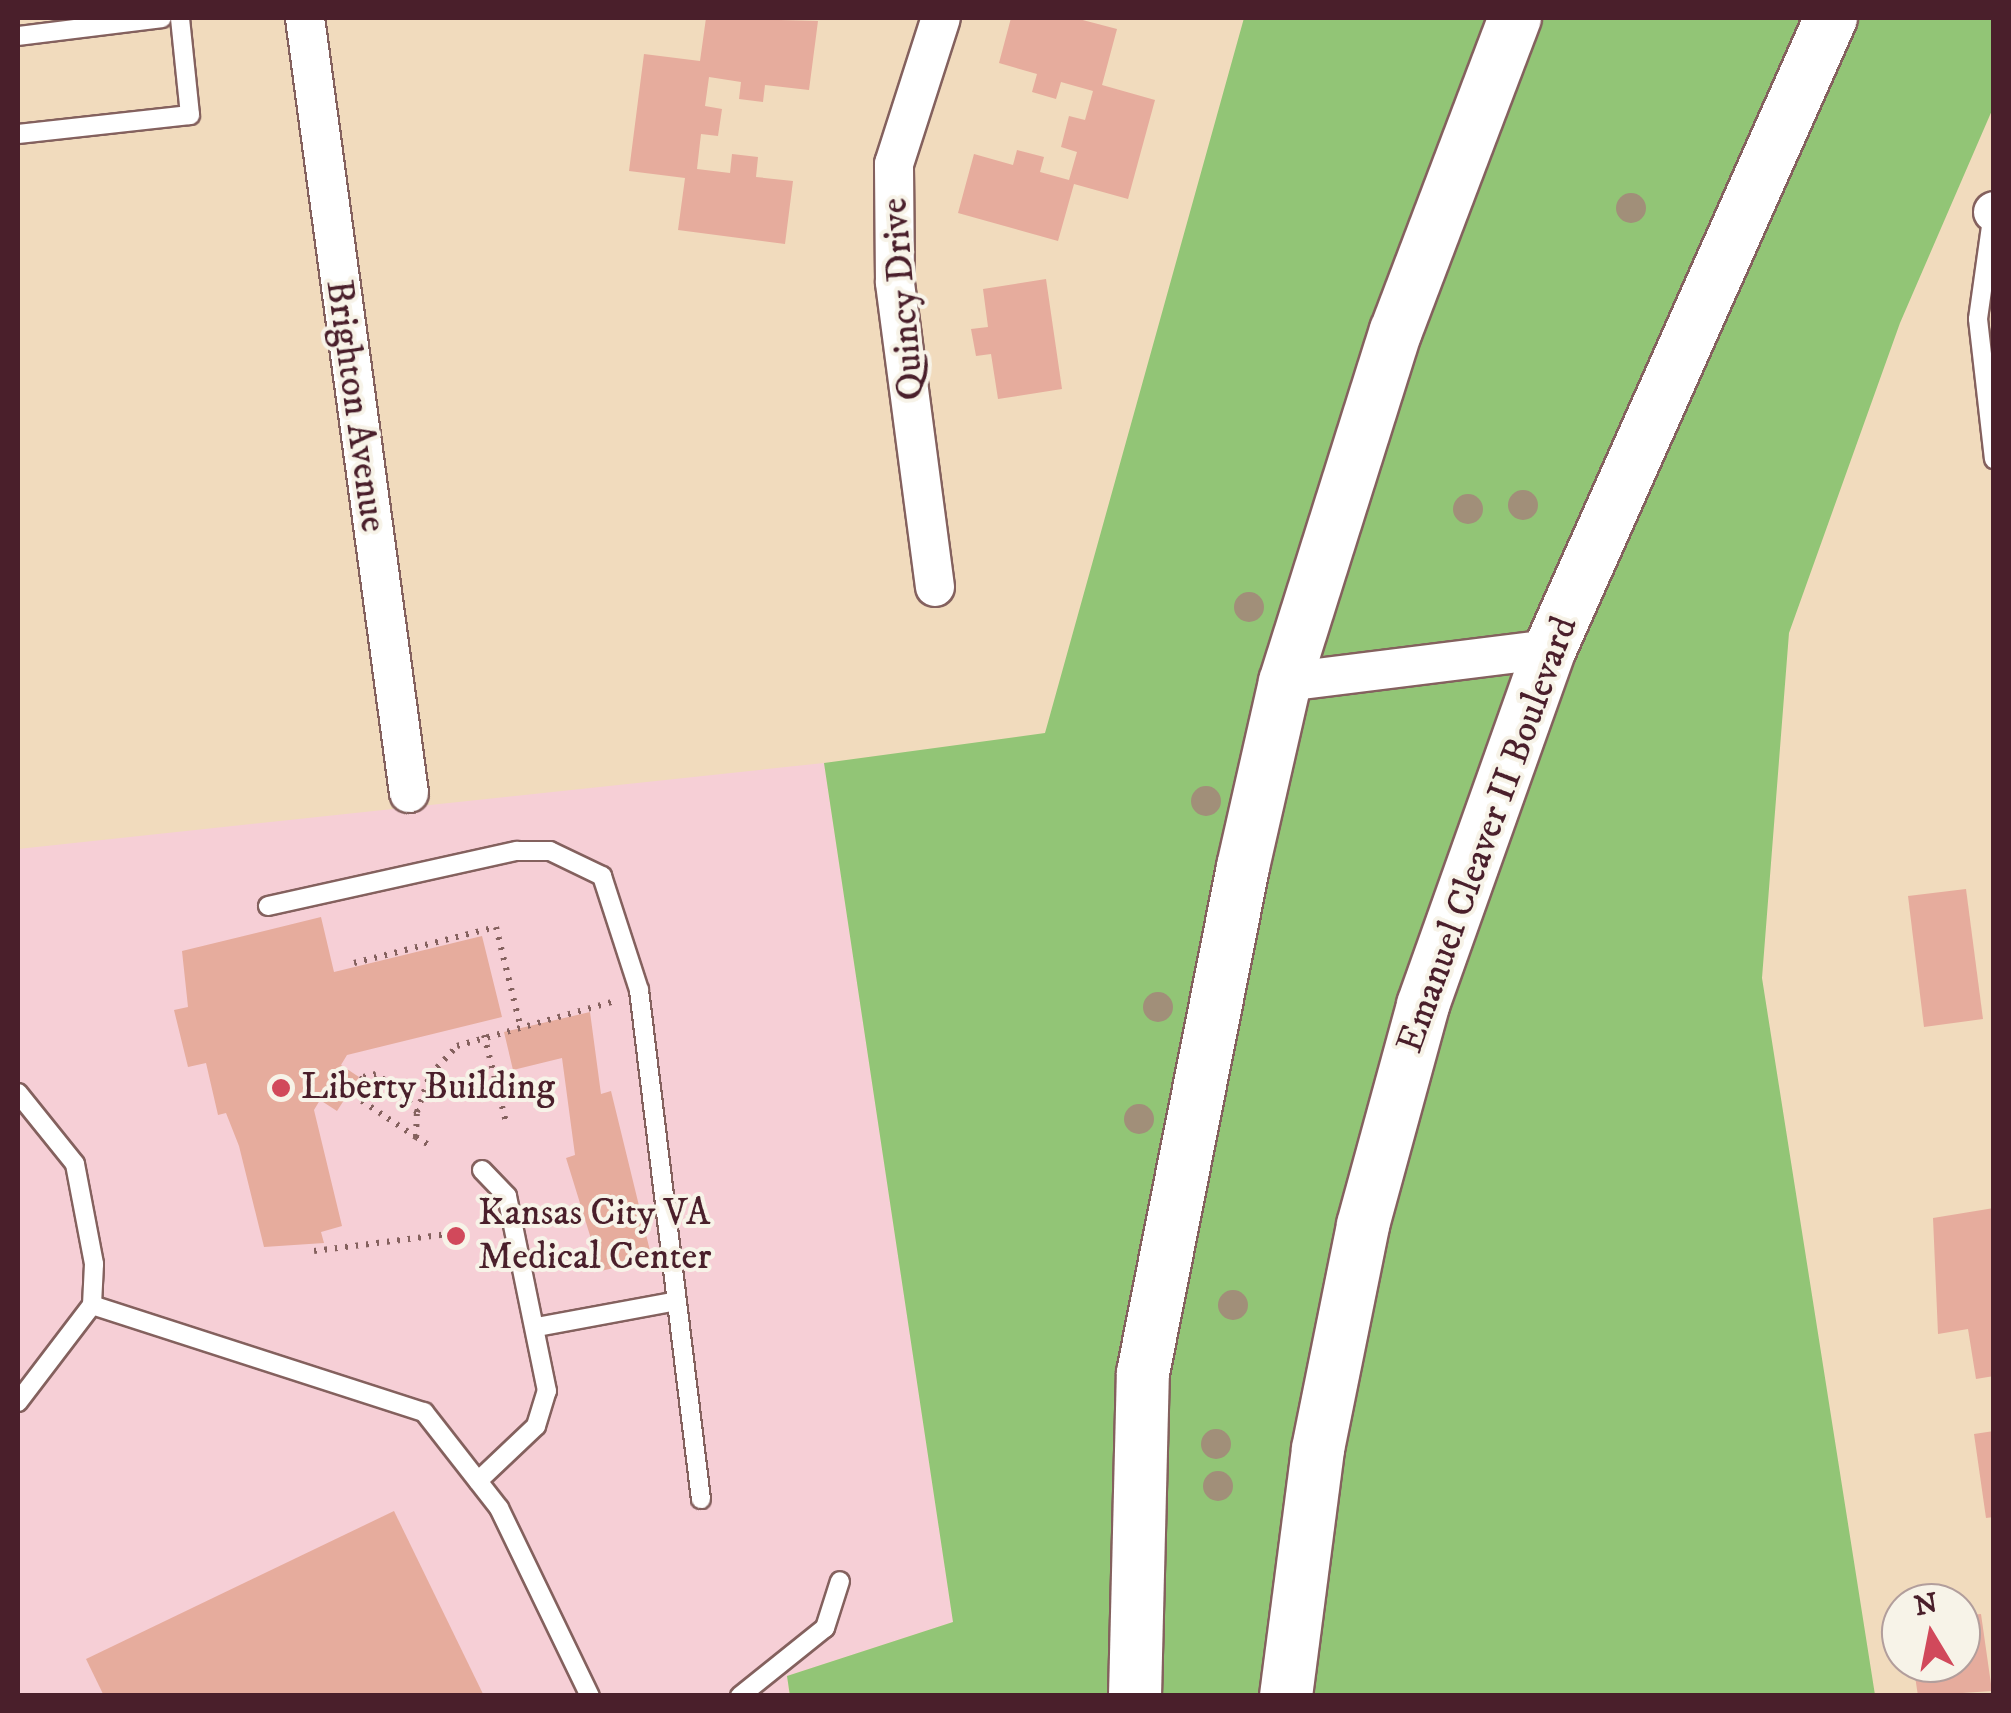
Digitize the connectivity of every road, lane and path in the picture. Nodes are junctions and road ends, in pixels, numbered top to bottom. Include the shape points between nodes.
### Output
1 (162, 18) edge
2 (180, 18) edge
3 (306, 18) edge
4 (941, 18) edge
5 (1515, 18) edge
6 (1831, 18) edge
7 (18, 36) edge
8 (18, 134) edge
9 (1993, 211) edge
10 (1994, 459) edge
11 (935, 587) dead end
12 (1550, 649) junction
13 (1285, 682) junction
14 (409, 793) dead end
15 (268, 906) dead end
16 (354, 963) dead end
17 (622, 998) dead end
18 (520, 1025) junction
19 (484, 1035) junction
20 (18, 1093) edge
21 (417, 1112) junction
22 (507, 1126) dead end
23 (416, 1137) junction
24 (428, 1145) dead end
25 (482, 1170) dead end
26 (456, 1234) dead end
27 (314, 1251) dead end
28 (677, 1300) junction
29 (92, 1305) junction
30 (537, 1326) junction
31 (18, 1402) edge
32 (478, 1481) junction
33 (700, 1499) dead end
34 (840, 1581) dead end
35 (578, 1672) junction
36 (570, 1696) edge
37 (590, 1696) edge
38 (740, 1696) edge
39 (1134, 1696) edge
40 (1286, 1696) edge

1 - 7 lane
2 - 8 lane via 190,115
3 - 14 street, Brighton Avenue
4 - 11 street, Quincy Drive via 894,164 895,282
5 - 13 main road via 1396,331
6 - 12 main road, Emanuel Cleaver II Boulevard
9 - 10 lane via 1978,319
12 - 13 street
12 - 40 main road, Emanuel Cleaver II Boulevard via 1423,1005 1362,1225 1318,1449
13 - 39 main road via 1143,1372
15 - 28 lane via 516,851 550,851 602,876 638,990
16 - 18 path via 496,926
17 - 18 path
18 - 19 path
19 - 21 path via 444,1058
19 - 22 path
20 - 29 lane via 76,1164 91,1228
21 - 23 path
21 - 23 path via 376,1074 353,1095
23 - 24 path
25 - 30 lane via 508,1196
26 - 27 path
28 - 30 lane
28 - 33 lane
29 - 31 lane
29 - 32 lane via 424,1412
30 - 32 lane via 544,1409
32 - 35 lane
34 - 38 lane via 824,1628
35 - 36 lane
35 - 37 lane

